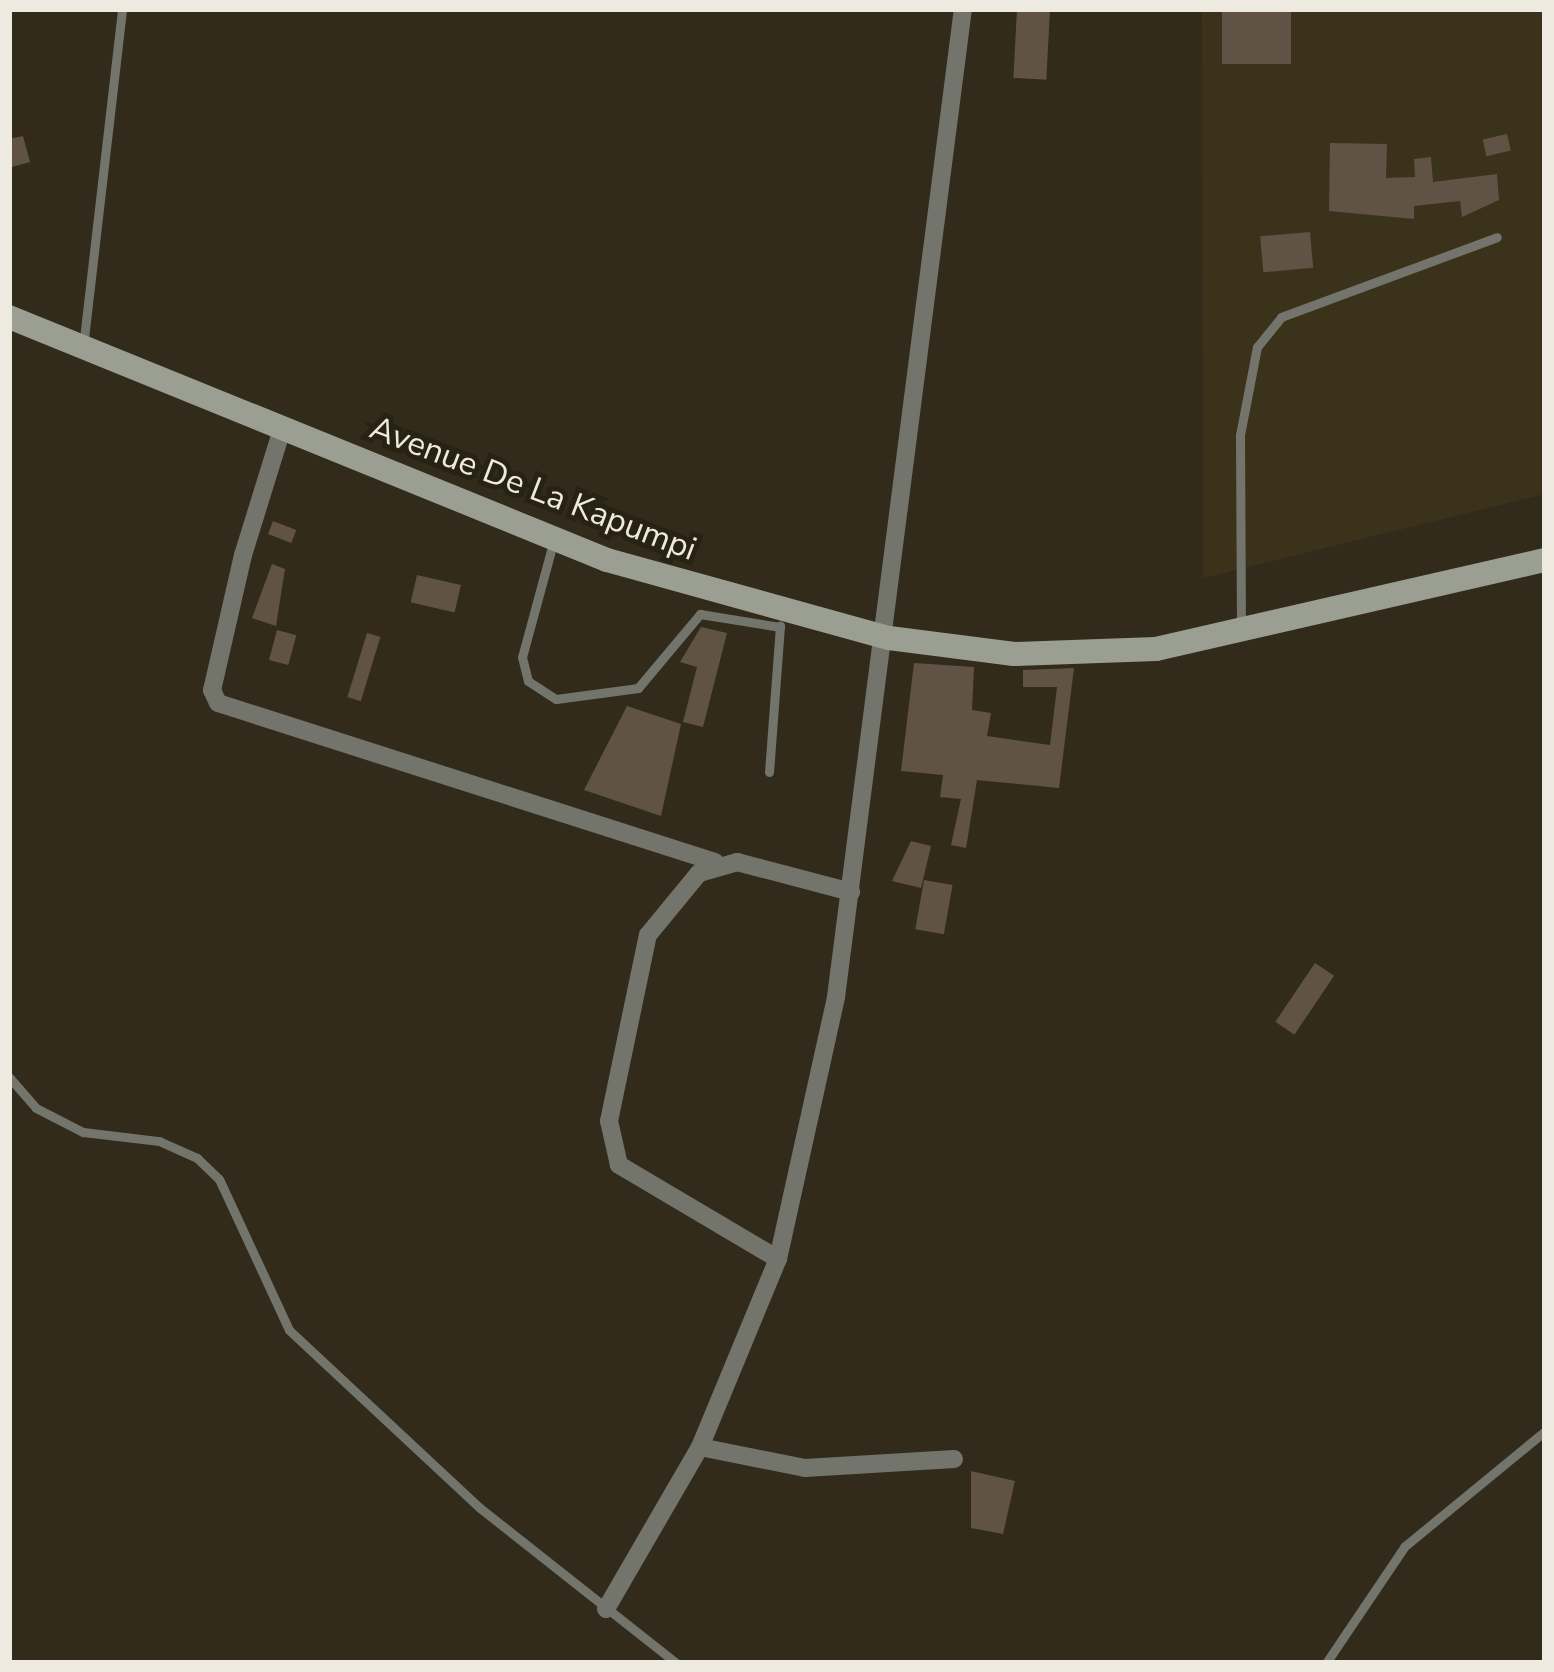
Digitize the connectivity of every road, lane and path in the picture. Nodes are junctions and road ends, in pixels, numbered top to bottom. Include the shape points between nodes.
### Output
1 (122, 9) edge
2 (963, 9) edge
3 (1497, 236) dead end
4 (9, 317) edge
5 (83, 347) junction
6 (283, 426) junction
7 (554, 538) junction
8 (1545, 560) edge
9 (781, 621) junction
10 (1241, 633) junction
11 (889, 638) junction
12 (769, 772) dead end
13 (715, 862) junction
14 (851, 892) junction
15 (9, 1077) edge
16 (778, 1259) junction
17 (1545, 1431) edge
18 (700, 1447) junction
19 (954, 1459) dead end
20 (607, 1609) junction
21 (676, 1663) edge
22 (1326, 1663) edge

1 - 5 lane
2 - 11 street
3 - 10 lane via 1281,317 1257,347 1240,435
4 - 5 main road, Avenue De La Kapumpi
5 - 6 main road, Avenue De La Kapumpi
6 - 7 main road, Avenue De La Kapumpi
6 - 13 street via 243,555 212,691 218,703
7 - 9 main road, Avenue De La Kapumpi
7 - 9 lane via 522,657 528,681 556,699 638,688 700,614
8 - 10 main road, Avenue De La Kapumpi
9 - 11 main road, Avenue De La Kapumpi
9 - 12 lane
10 - 11 main road, Avenue De La Kapumpi via 1014,654
11 - 14 street
13 - 14 street
13 - 16 street via 648,935 610,1148 619,1165
14 - 16 street
15 - 20 lane via 35,1108 83,1132 160,1141 197,1158 219,1179 289,1330
16 - 18 street
17 - 22 lane via 1405,1546
18 - 19 street via 805,1468
18 - 20 street
20 - 21 lane

